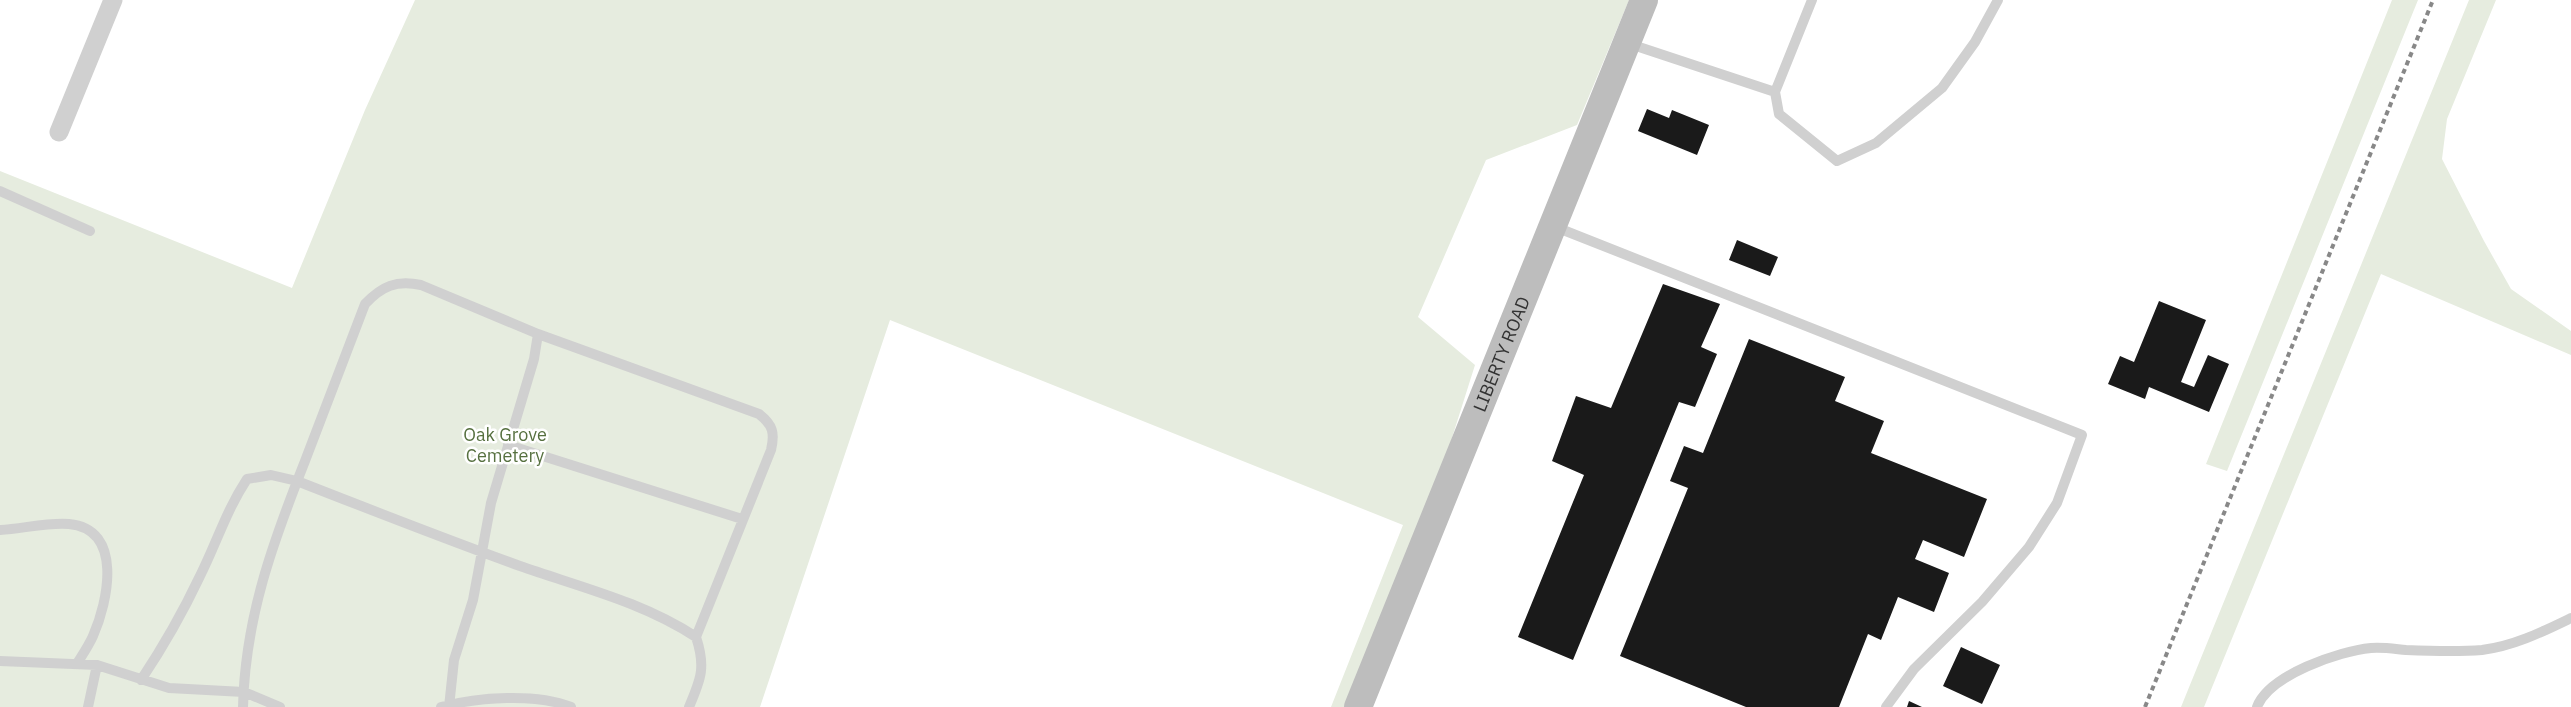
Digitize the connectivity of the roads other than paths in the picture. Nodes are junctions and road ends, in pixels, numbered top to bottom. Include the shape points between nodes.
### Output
1 (114, 0) edge
2 (1644, 0) edge
3 (1812, 0) edge
4 (1998, 0) edge
5 (1626, 43) junction
6 (1775, 92) junction
7 (59, 132) dead end
8 (0, 191) edge
9 (1552, 226) junction
10 (90, 231) dead end
11 (538, 334) junction
12 (508, 445) junction
13 (297, 481) junction
14 (742, 519) junction
15 (0, 530) edge
16 (481, 552) junction
17 (2571, 618) edge
18 (696, 636) junction
19 (0, 660) edge
20 (78, 662) junction
21 (97, 665) junction
22 (141, 680) junction
23 (244, 692) junction
24 (446, 706) edge
25 (88, 707) edge
26 (243, 707) edge
27 (280, 707) edge
28 (571, 707) edge
29 (689, 707) edge
30 (1358, 707) edge
31 (1886, 707) edge
32 (2257, 707) edge

1 - 7 street
2 - 5 street, LIBERTY ROAD
3 - 6 lane
4 - 6 lane via 1975,42 1942,88 1876,143 1837,161 1779,114
5 - 6 lane
5 - 9 street, LIBERTY ROAD
8 - 10 lane
9 - 30 street, LIBERTY ROAD
9 - 31 lane via 2082,435 2057,503 2029,547 1982,602 1914,669
11 - 12 lane via 534,359
11 - 13 lane via 421,285 390,284 377,291 365,304
11 - 14 lane via 760,414 770,423 774,435 771,450
12 - 14 lane
12 - 16 lane
13 - 16 lane
13 - 22 lane via 271,475 247,479 231,504 201,576 167,641
13 - 23 lane via 277,529 258,597 245,664
14 - 18 lane
15 - 20 lane via 69,524 89,530 100,540 106,556 108,581 105,601 93,637
16 - 18 lane via 631,604 669,619
16 - 24 lane via 473,600 454,660
17 - 32 lane via 2525,640 2482,650 2372,648 2344,653 2290,675 2261,697
18 - 29 lane via 702,656 701,675
19 - 20 lane
20 - 21 lane
21 - 22 lane
21 - 25 lane
22 - 23 lane via 169,688
23 - 26 lane
23 - 27 lane
24 - 28 lane via 535,698

